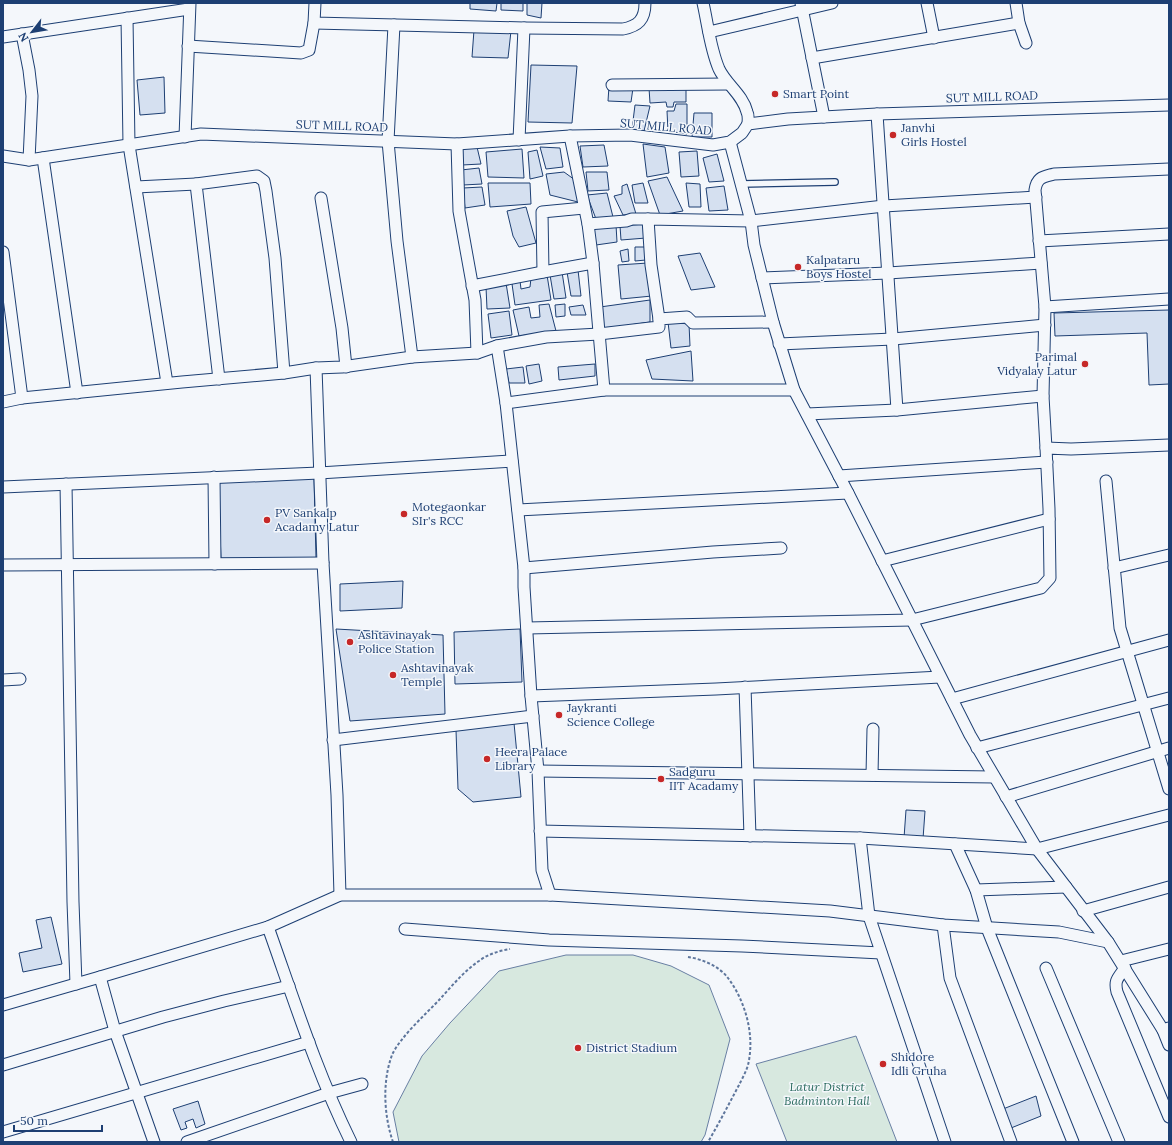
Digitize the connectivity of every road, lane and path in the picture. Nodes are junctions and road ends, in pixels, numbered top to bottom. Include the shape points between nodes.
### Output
1 (315, 3) edge
2 (645, 3) edge
3 (703, 3) edge
4 (832, 3) edge
5 (927, 3) edge
6 (1016, 3) edge
7 (190, 6) edge
8 (802, 7) edge
9 (127, 18) junction
10 (314, 22) junction
11 (1019, 23) junction
12 (394, 24) junction
13 (524, 28) junction
14 (709, 32) junction
15 (22, 34) junction
16 (3, 37) edge
17 (934, 38) junction
18 (1026, 43) dead end
19 (188, 46) junction
20 (812, 58) junction
21 (728, 84) junction
22 (612, 85) dead end
23 (1169, 105) edge
24 (878, 114) junction
25 (824, 117) junction
26 (748, 124) junction
27 (570, 136) junction
28 (185, 137) junction
29 (519, 140) junction
30 (388, 141) junction
31 (730, 142) junction
32 (457, 144) junction
33 (129, 145) junction
34 (3, 156) edge
35 (43, 158) junction
36 (29, 160) junction
37 (1169, 169) edge
38 (835, 182) dead end
39 (196, 184) junction
40 (741, 184) junction
41 (136, 187) junction
42 (1036, 197) junction
43 (321, 198) dead end
44 (884, 206) junction
45 (584, 208) junction
46 (648, 219) junction
47 (751, 221) junction
48 (588, 224) junction
49 (1169, 234) edge
50 (1039, 241) junction
51 (3, 252) edge
52 (593, 263) junction
53 (1041, 263) junction
54 (543, 272) junction
55 (888, 273) junction
56 (762, 278) junction
57 (472, 286) junction
58 (1169, 299) edge
59 (1045, 307) junction
60 (659, 319) junction
61 (773, 322) junction
62 (1045, 325) junction
63 (599, 334) junction
64 (893, 339) junction
65 (779, 344) junction
66 (497, 346) junction
67 (477, 353) junction
68 (412, 357) junction
69 (346, 367) junction
70 (316, 368) junction
71 (284, 373) junction
72 (219, 379) junction
73 (167, 383) junction
74 (604, 390) junction
75 (794, 390) junction
76 (77, 393) junction
77 (1043, 396) junction
78 (22, 398) junction
79 (3, 402) edge
80 (506, 403) junction
81 (897, 410) junction
82 (807, 414) junction
83 (1169, 445) edge
84 (1046, 448) junction
85 (512, 461) junction
86 (1046, 462) junction
87 (319, 473) junction
88 (839, 476) junction
89 (214, 477) junction
90 (1106, 481) dead end
91 (66, 484) junction
92 (3, 487) edge
93 (848, 493) junction
94 (518, 510) junction
95 (1049, 519) junction
96 (781, 548) dead end
97 (1169, 555) edge
98 (882, 562) junction
99 (323, 563) junction
100 (215, 564) junction
101 (3, 565) edge
102 (67, 565) junction
103 (524, 568) junction
104 (1114, 568) junction
105 (912, 620) junction
106 (527, 628) junction
107 (1169, 640) edge
108 (1127, 651) junction
109 (940, 677) junction
110 (20, 679) dead end
111 (3, 680) edge
112 (745, 688) junction
113 (531, 696) junction
114 (1169, 698) edge
115 (952, 699) junction
116 (1143, 705) junction
117 (533, 716) junction
118 (873, 728) dead end
119 (333, 740) junction
120 (977, 748) junction
121 (1169, 748) edge
122 (1157, 751) junction
123 (538, 771) junction
124 (748, 773) junction
125 (872, 775) junction
126 (994, 777) junction
127 (1169, 789) edge
128 (1006, 797) junction
129 (1169, 815) edge
130 (540, 831) junction
131 (750, 836) junction
132 (860, 838) junction
133 (955, 844) junction
134 (1037, 849) junction
135 (1169, 886) edge
136 (1066, 887) junction
137 (976, 890) junction
138 (340, 895) junction
139 (550, 895) junction
140 (1083, 911) junction
141 (869, 916) junction
142 (943, 925) junction
143 (268, 927) junction
144 (987, 928) junction
145 (405, 929) dead end
146 (1108, 942) junction
147 (515, 949) dead end
148 (1169, 949) edge
149 (882, 953) junction
150 (684, 956) dead end
151 (1123, 965) junction
152 (1046, 968) dead end
153 (100, 978) junction
154 (76, 984) junction
155 (289, 986) junction
156 (3, 1005) edge
157 (1166, 1029) edge
158 (115, 1031) junction
159 (309, 1042) junction
160 (1169, 1045) edge
161 (3, 1064) edge
162 (362, 1084) dead end
163 (138, 1093) junction
164 (329, 1093) junction
165 (1169, 1117) edge
166 (3, 1132) edge
167 (154, 1142) edge
168 (187, 1142) edge
169 (351, 1142) edge
170 (393, 1142) edge
171 (708, 1142) edge
172 (945, 1142) edge
173 (1011, 1142) edge
174 (1073, 1142) edge
175 (1119, 1142) edge

1 - 10 street
2 - 13 street via 642,18 632,27 623,29
3 - 14 street
4 - 8 street
5 - 17 street
6 - 11 street
7 - 9 street
7 - 19 street
8 - 14 street
8 - 20 street
9 - 15 street
9 - 33 street
10 - 12 street
10 - 19 street via 311,46 301,53
11 - 17 street
11 - 18 street
12 - 13 street
12 - 30 street
13 - 29 street
14 - 21 street via 719,69
15 - 16 street
15 - 36 street via 32,96
17 - 20 street
19 - 28 street
20 - 25 street
21 - 22 street
21 - 26 street via 748,113
23 - 24 street, SUT MILL ROAD
24 - 25 street, SUT MILL ROAD
24 - 44 street
25 - 26 street, SUT MILL ROAD
26 - 31 street via 742,133
27 - 29 street, SUT MILL ROAD
27 - 31 street, SUT MILL ROAD via 630,135 713,146
27 - 45 street
28 - 30 street, SUT MILL ROAD via 201,134
28 - 33 street, SUT MILL ROAD
29 - 32 street, SUT MILL ROAD
30 - 32 street, SUT MILL ROAD
30 - 68 street via 397,241
31 - 40 street
32 - 57 street via 459,211
33 - 35 street, SUT MILL ROAD
33 - 41 street
34 - 36 street, SUT MILL ROAD
35 - 36 street, SUT MILL ROAD
35 - 76 street
37 - 42 street via 1054,174 1039,179 1036,183
38 - 40 lane
39 - 41 street
39 - 71 street via 257,176 264,181 275,258
39 - 72 street
40 - 47 street
41 - 73 street
42 - 44 street
42 - 50 street
43 - 69 street
44 - 47 street
44 - 55 street
45 - 48 street
45 - 54 street via 542,212
46 - 47 street
46 - 48 street
46 - 60 street via 651,265
47 - 56 street
48 - 52 street
49 - 50 street
50 - 53 street
51 - 78 street
52 - 54 street
52 - 63 street
53 - 55 street
53 - 59 street
54 - 57 street
55 - 56 street
55 - 64 street
56 - 61 street
57 - 67 street
58 - 59 street
59 - 62 street
60 - 61 street via 687,317 694,323
60 - 63 street via 659,327
61 - 65 street
62 - 64 street
62 - 77 street
63 - 66 street via 546,337
63 - 74 street
64 - 65 street
64 - 81 street
65 - 75 street
66 - 67 street
66 - 80 street
67 - 68 street
68 - 69 street
69 - 70 street
70 - 71 street
70 - 87 street
71 - 72 street
72 - 73 street
73 - 76 street
74 - 75 street
74 - 80 street
75 - 82 street
76 - 78 street
77 - 81 street
77 - 84 street
78 - 79 street
80 - 85 street
81 - 82 street
82 - 88 street
83 - 84 street via 1071,450
84 - 86 street
85 - 87 street
85 - 94 street
86 - 88 street
86 - 95 street
87 - 89 street
87 - 99 street
88 - 93 street
89 - 91 street
89 - 100 street
90 - 104 street
91 - 92 street
91 - 102 street
93 - 94 street
93 - 98 street
94 - 103 street
95 - 98 street
95 - 105 street via 1050,578 1041,588
96 - 103 street
97 - 104 street
98 - 105 street
99 - 100 street
99 - 119 street
100 - 102 street
101 - 102 street
102 - 154 street
103 - 106 street
104 - 108 street via 1120,628
105 - 106 street
105 - 109 street
106 - 113 street
107 - 108 street
108 - 115 street
108 - 116 street
109 - 112 street
109 - 115 street
110 - 111 street
112 - 113 street
112 - 124 street
113 - 117 street
114 - 116 street
115 - 120 street
116 - 120 street
116 - 122 street
117 - 119 street
117 - 123 street
118 - 125 street
119 - 138 street
120 - 126 street
121 - 122 street
122 - 127 street
122 - 128 street
123 - 124 street
123 - 130 street
124 - 125 street
124 - 131 street
125 - 126 street
126 - 128 street
128 - 134 street
129 - 134 street
130 - 131 street
130 - 139 street via 542,870
131 - 132 street
132 - 133 street
132 - 141 street
133 - 134 street
133 - 137 street
134 - 136 street
135 - 140 street
136 - 137 street
136 - 140 street
137 - 144 street
138 - 139 street
138 - 143 street
139 - 141 street via 830,911
140 - 146 street
141 - 142 street
141 - 149 street
142 - 144 street
142 - 173 street via 950,978
143 - 153 street
143 - 155 street
144 - 146 street via 1059,932
144 - 174 street
145 - 149 street via 549,940
146 - 151 street
147 - 170 path via 492,953 479,961 417,1023 392,1055 385,1101 388,1128
148 - 151 street
149 - 172 street
150 - 171 path via 711,964 727,977 748,1019 751,1046 747,1066
151 - 157 street
151 - 165 street via 1115,985 1117,992
152 - 175 street
153 - 154 street
153 - 158 street
154 - 156 street
155 - 158 street via 224,1000
155 - 159 street
157 - 160 street
158 - 161 street
158 - 163 street
159 - 163 street
159 - 164 street
162 - 164 street
163 - 166 street
163 - 167 street
164 - 168 street
164 - 169 street

